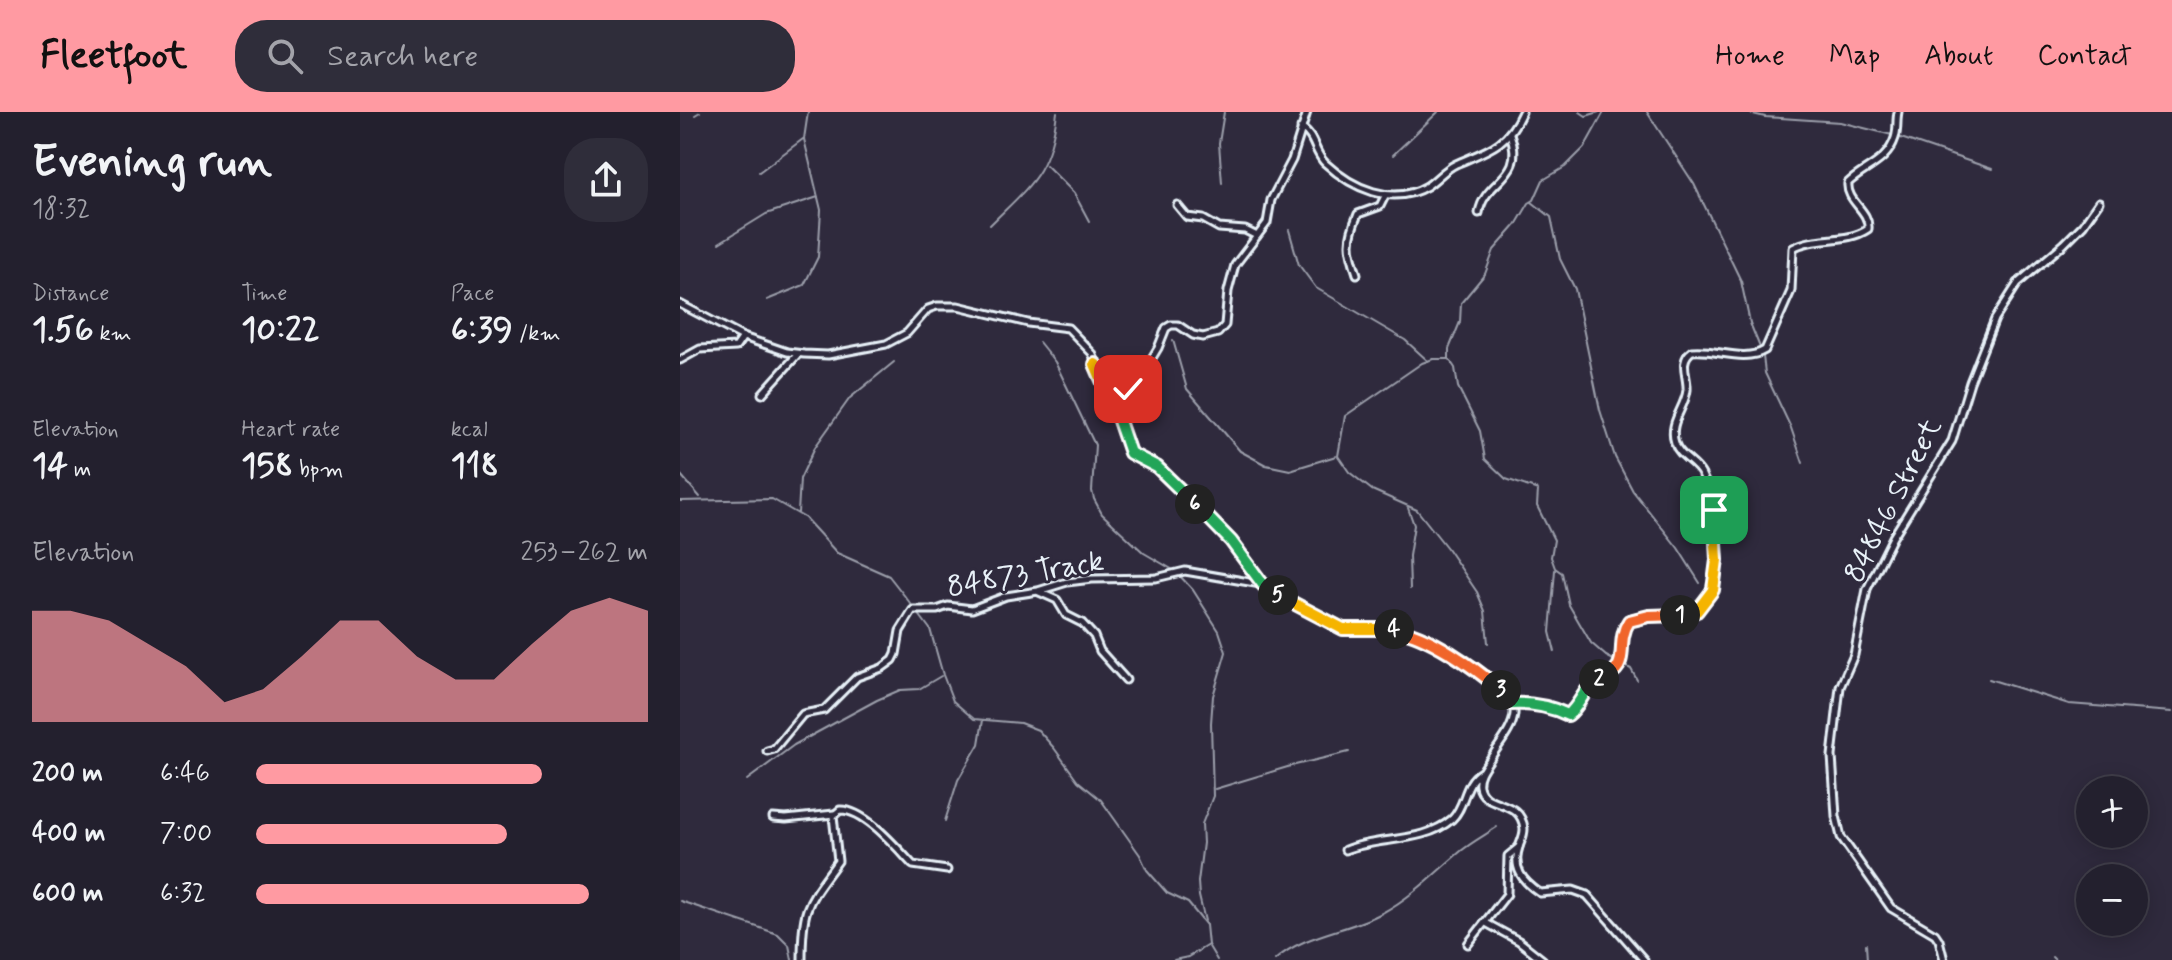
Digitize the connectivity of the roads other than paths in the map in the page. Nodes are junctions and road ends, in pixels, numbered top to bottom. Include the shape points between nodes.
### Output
1 (1307, 112) edge
2 (1522, 112) edge
3 (1898, 112) edge
4 (1301, 128) junction
5 (1510, 134) junction
6 (1385, 196) junction
7 (2099, 202) dead end
8 (1177, 205) dead end
9 (1479, 213) dead end
10 (1257, 236) junction
11 (1357, 274) dead end
12 (680, 304) edge
13 (743, 337) junction
14 (798, 354) junction
15 (680, 360) edge
16 (1095, 364) junction
17 (762, 394) dead end
18 (1262, 584) junction
19 (1038, 591) junction
20 (1126, 680) dead end
21 (1512, 704) junction
22 (767, 751) dead end
23 (1482, 772) junction
24 (834, 814) junction
25 (773, 818) dead end
26 (1519, 846) junction
27 (1345, 850) dead end
28 (947, 870) dead end
29 (1486, 923) junction
30 (1468, 944) dead end
31 (802, 960) edge
32 (1543, 960) edge
33 (1644, 960) edge
34 (1944, 960) edge

1 - 4 street
2 - 5 street
3 - 21 street via 1890,150 1848,183 1868,229 1853,237 1793,248 1791,291 1762,353 1687,354 1687,394 1674,422 1674,438 1678,450 1702,474 1713,502 1713,590 1693,613 1629,621 1619,667 1588,686 1568,715
4 - 6 street via 1324,162 1367,191
4 - 10 street via 1267,223
5 - 6 street via 1418,190
5 - 9 street via 1511,167 1483,200
6 - 11 street via 1380,206 1358,214 1351,232 1349,247
7 - 34 street, 84846 Street via 2083,225 2018,283 1995,319 1952,441 1867,589 1854,655 1838,697 1832,756 1841,837 1891,908 1935,934
8 - 10 street via 1187,217
10 - 16 street via 1235,265 1228,317 1218,333 1193,335 1178,325 1166,328 1134,388 1118,383
12 - 13 street
13 - 14 street
13 - 15 street via 736,347 700,349
14 - 16 street via 828,355 886,344 907,333 928,309 945,305 1068,328 1092,353
14 - 17 street
16 - 18 street via 1130,453 1157,467 1231,541
18 - 19 street, 84873 Track via 1185,571 1147,579 1067,582
18 - 21 street via 1343,629 1410,632 1481,673
19 - 20 street via 1082,623
19 - 22 street, 84873 Track via 972,609 913,610 900,631 893,660 857,677 824,710 803,714
21 - 23 street via 1514,715 1506,734
23 - 26 street via 1479,789 1485,797 1503,802 1522,820
23 - 27 street via 1468,785 1456,814 1436,829
24 - 25 street
24 - 28 street via 852,811 913,865
24 - 31 street via 838,861 806,908
26 - 29 street via 1508,856 1507,894
26 - 33 street via 1515,861 1529,886 1540,893 1573,890 1587,895
29 - 30 street
29 - 32 street

